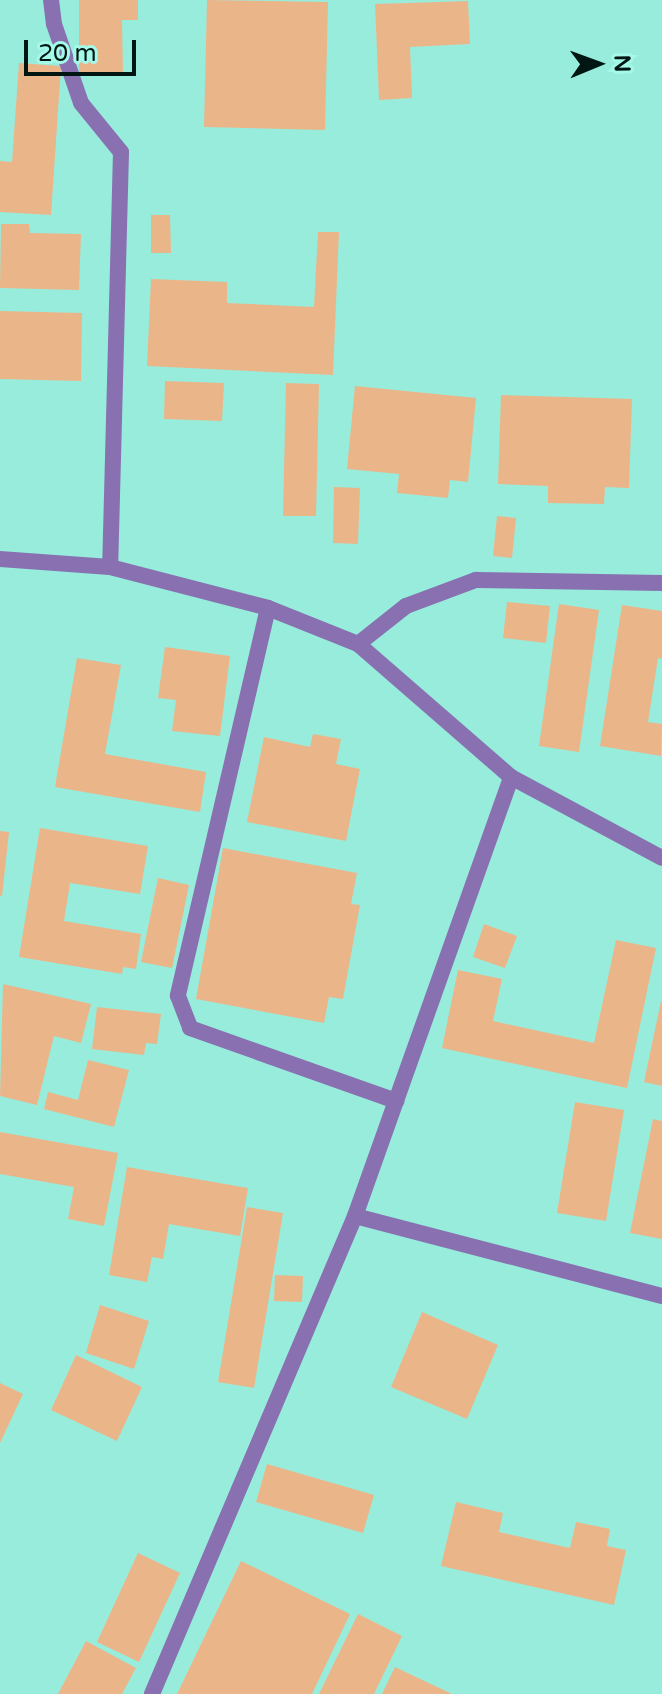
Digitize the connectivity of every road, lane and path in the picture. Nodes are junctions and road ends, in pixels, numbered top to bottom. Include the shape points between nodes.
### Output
1 (51, 0) edge
2 (0, 559) edge
3 (110, 567) junction
4 (662, 583) edge
5 (268, 608) junction
6 (358, 644) junction
7 (511, 777) junction
8 (662, 858) edge
9 (396, 1101) junction
10 (355, 1216) junction
11 (662, 1296) edge
12 (152, 1694) edge

1 - 3 street via 81,103 121,152
2 - 3 street
3 - 5 street
4 - 6 street via 476,580 406,606
5 - 6 street
5 - 9 street via 178,996 190,1028
6 - 7 street
7 - 8 street
7 - 9 street
9 - 10 street
10 - 11 street
10 - 12 street

